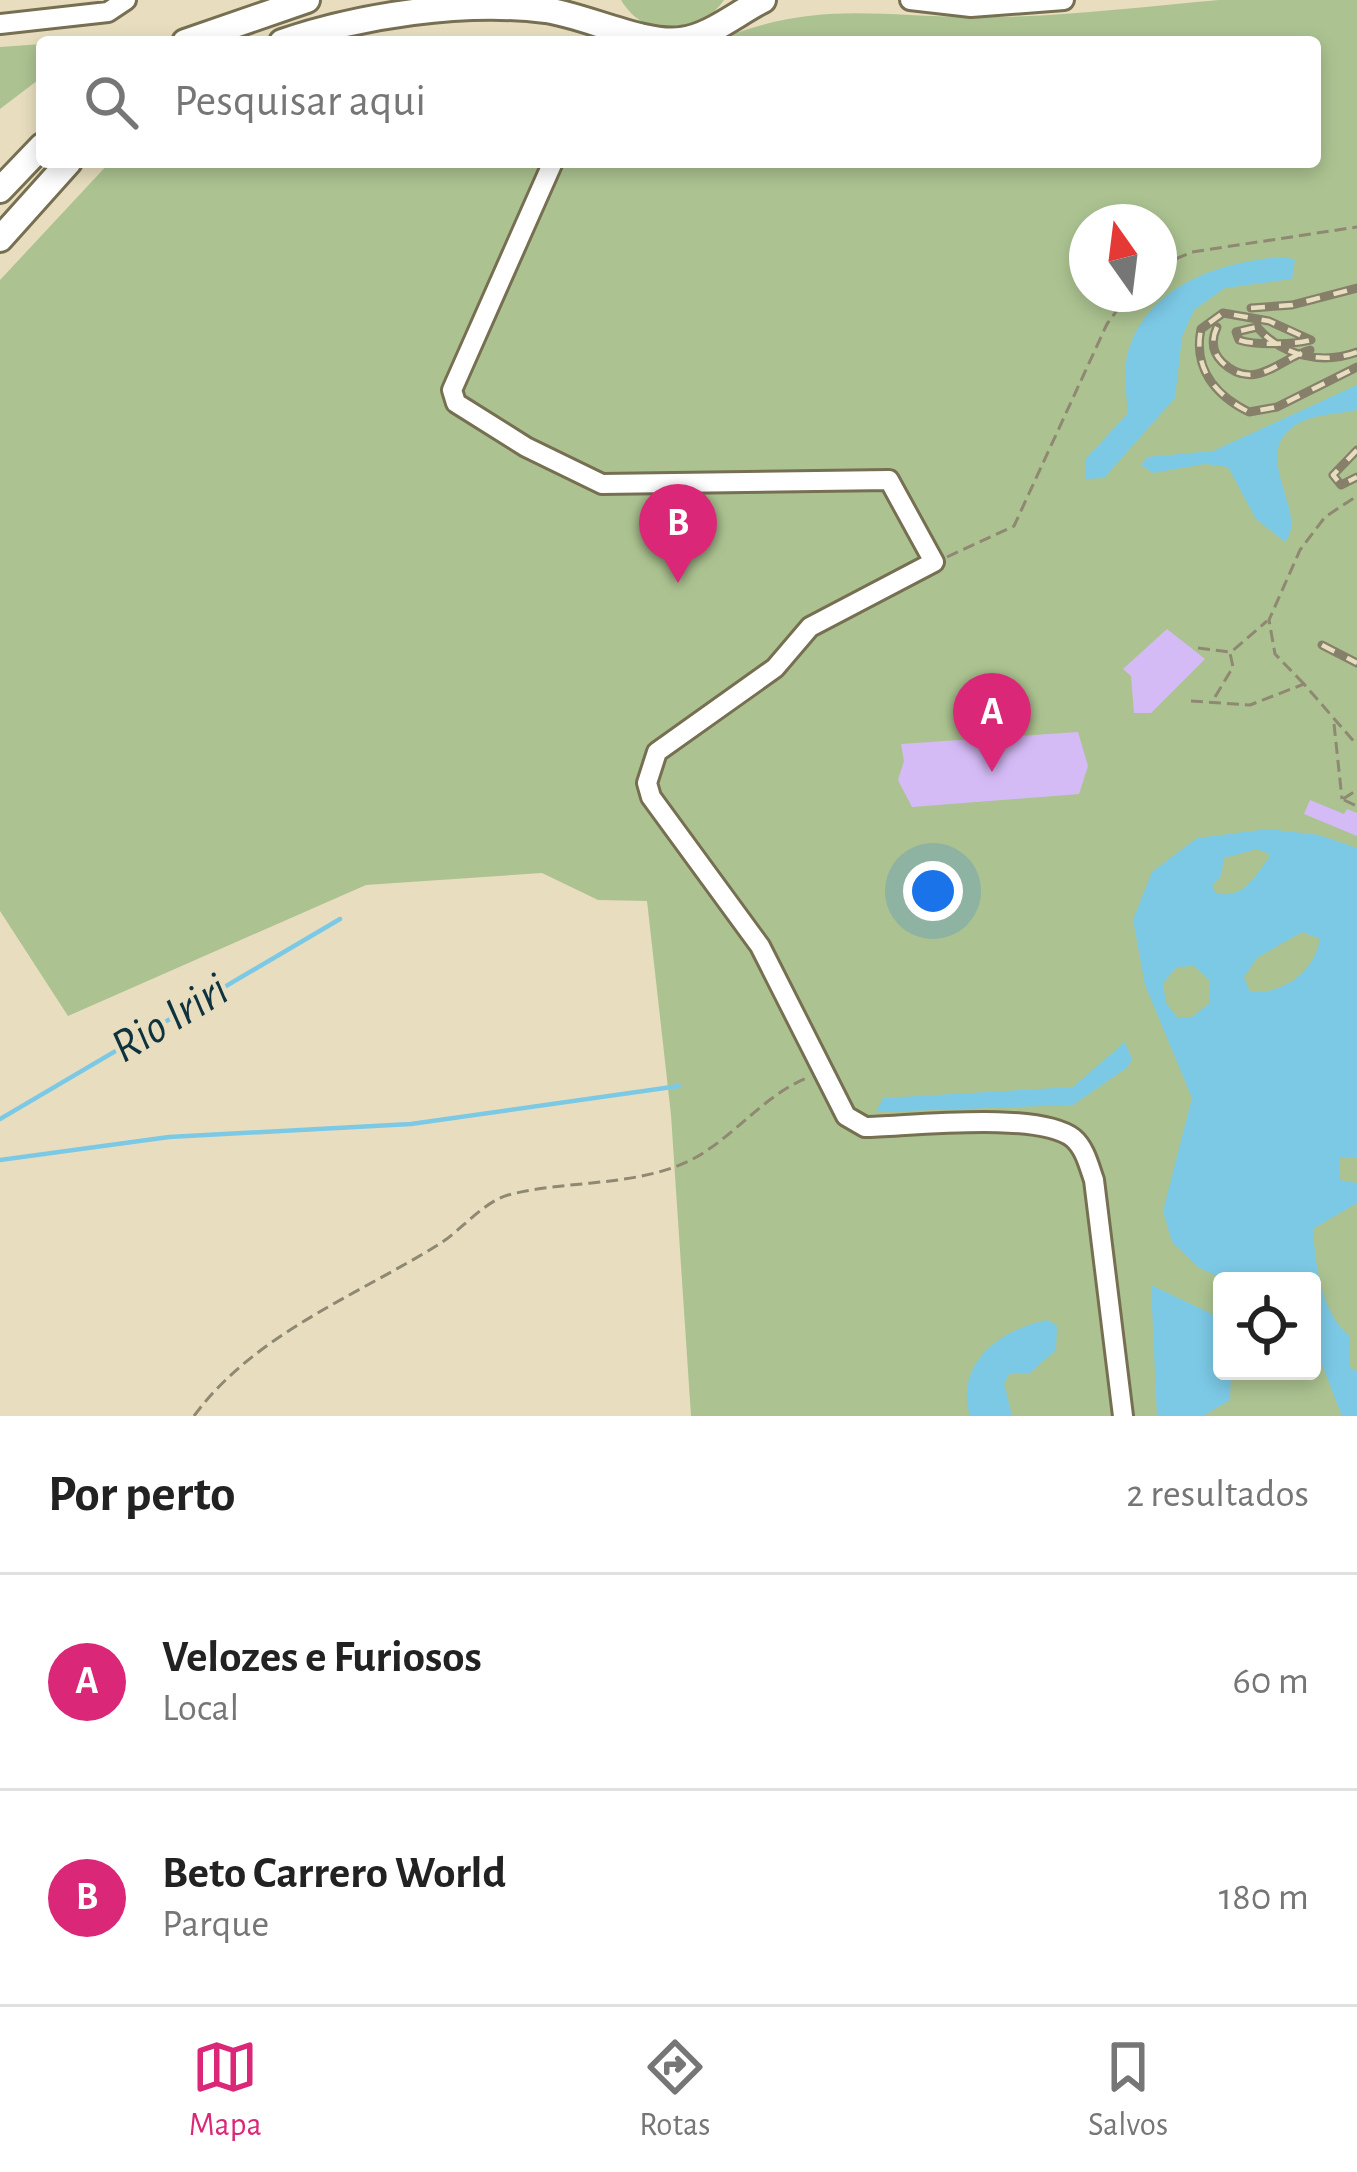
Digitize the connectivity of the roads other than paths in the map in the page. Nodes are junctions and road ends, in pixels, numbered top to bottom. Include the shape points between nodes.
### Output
1 (126, 0) edge
2 (307, 0) edge
3 (610, 0) edge
4 (763, 0) edge
5 (910, 0) edge
6 (1064, 0) edge
7 (728, 10) edge
8 (0, 24) edge
9 (202, 36) edge
10 (304, 36) edge
11 (644, 36) joint
12 (694, 36) edge
13 (36, 152) edge
14 (64, 168) edge
15 (550, 168) edge
16 (0, 190) edge
17 (0, 239) edge
18 (1123, 1416) edge

1 - 8 street via 108,12
2 - 9 main road
3 - 11 main road
4 - 7 main road
5 - 6 street via 971,7
7 - 12 main road
10 - 11 main road via 478,8 541,9
13 - 16 main road
14 - 17 main road
15 - 18 street via 452,391 456,403 602,484 889,480 934,562 810,626 775,668 657,752 647,783 760,946 846,1116 865,1127 1031,1125 1071,1136 1083,1150 1094,1180

